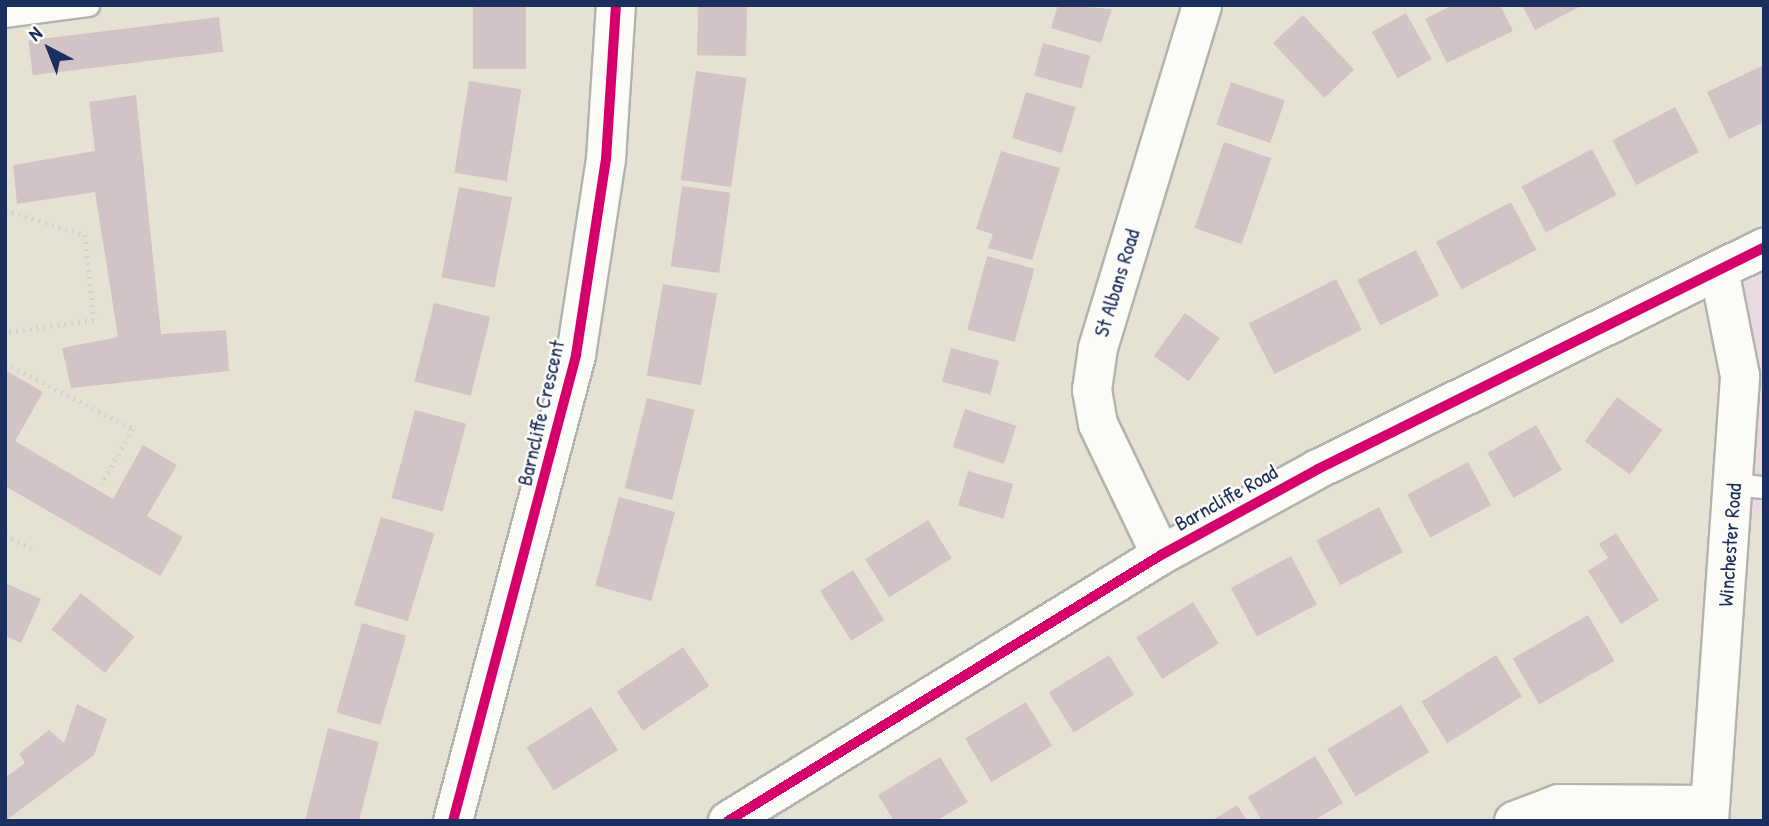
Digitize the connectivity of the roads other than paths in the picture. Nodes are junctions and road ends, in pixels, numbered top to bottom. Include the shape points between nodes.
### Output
1 (88, 5) edge
2 (616, 5) edge
3 (1202, 5) edge
4 (5, 16) edge
5 (1764, 248) edge
6 (1719, 270) junction
7 (1749, 485) edge
8 (1161, 555) junction
9 (1710, 813) edge
10 (453, 821) edge
11 (728, 821) edge
12 (1514, 821) edge

1 - 4 lane
2 - 10 street, Barncliffe Crescent via 607,159 576,355
3 - 8 street, St Albans Road via 1098,348 1092,390 1098,424
5 - 6 street, Barncliffe Road
6 - 7 street, Winchester Road via 1740,376
6 - 8 street, Barncliffe Road
7 - 9 street, Winchester Road
8 - 11 street, Barncliffe Road
9 - 12 street via 1559,804

